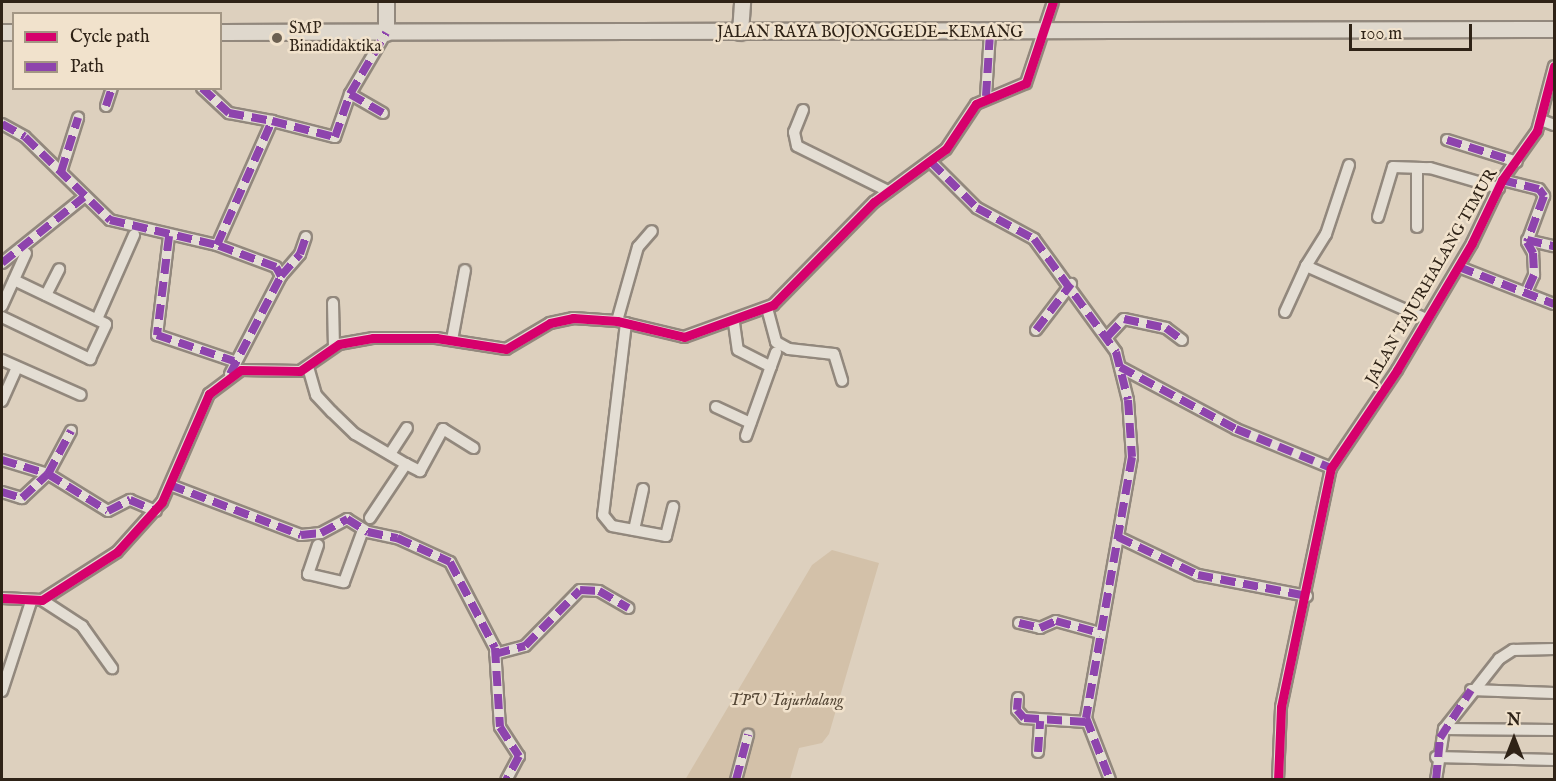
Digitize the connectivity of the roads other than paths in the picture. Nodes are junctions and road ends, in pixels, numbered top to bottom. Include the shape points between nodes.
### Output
1 (386, 2) edge
2 (742, 2) edge
3 (1053, 2) edge
4 (1554, 29) edge
5 (222, 32) edge
6 (740, 32) junction
7 (386, 33) junction
8 (990, 33) junction
9 (1042, 34) junction
10 (1554, 66) edge
11 (111, 90) edge
12 (204, 90) edge
13 (350, 94) junction
14 (986, 96) junction
15 (106, 106) dead end
16 (803, 110) dead end
17 (383, 113) dead end
18 (78, 118) dead end
19 (1540, 120) junction
20 (272, 121) junction
21 (2, 124) edge
22 (1554, 125) edge
23 (1447, 140) dead end
24 (931, 162) junction
25 (1517, 162) junction
26 (1349, 165) dead end
27 (1417, 168) junction
28 (61, 172) junction
29 (1501, 184) junction
30 (888, 191) junction
31 (84, 197) junction
32 (1378, 217) dead end
33 (1417, 227) dead end
34 (652, 231) dead end
35 (134, 235) dead end
36 (169, 236) junction
37 (306, 237) dead end
38 (1527, 240) junction
39 (217, 245) junction
40 (1554, 246) edge
41 (26, 252) dead end
42 (2, 263) edge
43 (1306, 266) junction
44 (1459, 267) junction
45 (59, 268) dead end
46 (465, 270) dead end
47 (281, 276) junction
48 (14, 280) junction
49 (1071, 284) junction
50 (1526, 293) junction
51 (46, 295) junction
52 (333, 303) dead end
53 (1554, 304) edge
54 (2, 306) edge
55 (767, 308) junction
56 (1285, 312) dead end
57 (2, 317) edge
58 (1426, 319) junction
59 (97, 320) junction
60 (621, 322) junction
61 (734, 323) junction
62 (1036, 330) dead end
63 (1108, 336) junction
64 (452, 340) junction
65 (1182, 340) dead end
66 (334, 346) junction
67 (776, 352) dead end
68 (2, 360) edge
69 (234, 361) junction
70 (17, 367) junction
71 (308, 367) junction
72 (771, 367) junction
73 (1120, 367) junction
74 (230, 374) junction
75 (842, 381) dead end
76 (81, 395) dead end
77 (2, 401) edge
78 (716, 407) dead end
79 (750, 423) junction
80 (407, 428) dead end
81 (71, 430) dead end
82 (746, 436) dead end
83 (474, 448) dead end
84 (390, 454) junction
85 (2, 460) edge
86 (406, 464) junction
87 (1331, 468) junction
88 (48, 474) junction
89 (170, 485) junction
90 (643, 489) dead end
91 (2, 492) edge
92 (673, 507) dead end
93 (156, 511) junction
94 (370, 518) dead end
95 (363, 530) junction
96 (634, 530) junction
97 (1118, 537) junction
98 (318, 544) dead end
99 (1307, 596) junction
100 (2, 598) edge
101 (37, 601) junction
102 (629, 608) dead end
103 (1019, 623) dead end
104 (1100, 633) junction
105 (1554, 649) edge
106 (495, 654) junction
107 (111, 668) dead end
108 (1472, 690) junction
109 (2, 691) edge
110 (1554, 693) edge
111 (1018, 698) dead end
112 (1040, 721) junction
113 (1086, 722) junction
114 (1444, 729) junction
115 (1554, 730) edge
116 (748, 735) dead end
117 (1038, 752) dead end
118 (1436, 757) junction
119 (1554, 760) edge
120 (506, 780) edge
121 (736, 780) edge
122 (1110, 780) edge
123 (1278, 780) edge
124 (1436, 780) edge

1 - 7 highway
2 - 6 highway
3 - 9 street
4 - 9 highway, JALAN RAYA BOJONGGEDE—KEMANG
5 - 7 highway, JALAN RAYA BOJONGGEDE—KEMANG
6 - 7 highway, JALAN RAYA BOJONGGEDE—KEMANG
6 - 8 highway, JALAN RAYA BOJONGGEDE—KEMANG
7 - 13 street
8 - 9 highway, JALAN RAYA BOJONGGEDE—KEMANG
8 - 14 street
9 - 14 street via 1026,83
10 - 19 street, JALAN TAJURHALANG TIMUR
11 - 15 street
12 - 20 street via 229,113
13 - 17 street
13 - 20 street via 335,137
14 - 24 street
16 - 30 street via 794,132 797,146
18 - 28 street
19 - 22 street
19 - 25 street, JALAN TAJURHALANG TIMUR
20 - 39 street
21 - 28 street via 19,132
23 - 25 street
24 - 30 street
24 - 49 street via 977,208 1034,239
25 - 29 street, JALAN TAJURHALANG TIMUR
26 - 43 street via 1326,234
27 - 29 street
27 - 32 street via 1390,168
27 - 33 street
28 - 31 street
29 - 38 street via 1543,192
29 - 44 street, JALAN TAJURHALANG TIMUR
30 - 55 street
31 - 36 street via 116,222
31 - 42 street
34 - 60 street via 638,247
35 - 59 street
36 - 39 street
36 - 69 street via 157,335
37 - 47 street via 300,254
38 - 40 street
38 - 50 street via 1534,275
39 - 47 street via 276,267
41 - 48 street
43 - 56 street
43 - 58 street
44 - 50 street
44 - 58 street, JALAN TAJURHALANG TIMUR
45 - 51 street
46 - 64 street
47 - 69 street
48 - 51 street
48 - 54 street
49 - 62 street
49 - 63 street
50 - 53 street
51 - 59 street
52 - 66 street
55 - 61 street
55 - 75 street via 776,342 789,349 834,354
57 - 59 street via 90,359 106,324
58 - 87 street, JALAN TAJURHALANG TIMUR
60 - 61 street via 675,338
60 - 64 street via 557,320 506,349
60 - 96 street via 603,515 612,526
61 - 72 street via 738,350
63 - 65 street via 1124,319 1166,328
63 - 73 street
64 - 66 street via 396,337
66 - 71 street
67 - 72 street
68 - 70 street
69 - 74 street
70 - 76 street
70 - 77 street
71 - 74 street
71 - 84 street via 316,395 332,412
72 - 79 street
73 - 87 street via 1236,429
73 - 97 street via 1132,441
74 - 89 street via 200,407
78 - 79 street
79 - 82 street
80 - 84 street
81 - 88 street
83 - 86 street via 443,429 420,471
84 - 86 street
85 - 88 street
86 - 94 street
87 - 99 street, JALAN TAJURHALANG TIMUR via 1318,512
88 - 91 street via 22,498
88 - 93 street via 108,511 130,501
89 - 93 street
89 - 95 street via 301,535 321,534 347,519
90 - 96 street
92 - 96 street via 666,536
93 - 101 street via 117,552
95 - 98 street via 344,582 308,574
95 - 106 street via 397,538 450,562 466,585
97 - 99 street via 1198,575
97 - 104 street
99 - 123 street, JALAN TAJURHALANG TIMUR via 1281,707
100 - 101 street
101 - 107 street via 82,626
101 - 109 street
102 - 106 street via 599,591 580,590 525,646
103 - 104 street via 1040,628 1056,621
104 - 113 street
105 - 108 street via 1507,652
106 - 120 street via 500,727 515,742 519,756
108 - 110 street
108 - 114 street
111 - 112 street via 1019,715
112 - 113 street
112 - 117 street
113 - 122 street
114 - 115 street
114 - 118 street
116 - 121 street
118 - 119 street
118 - 124 street

